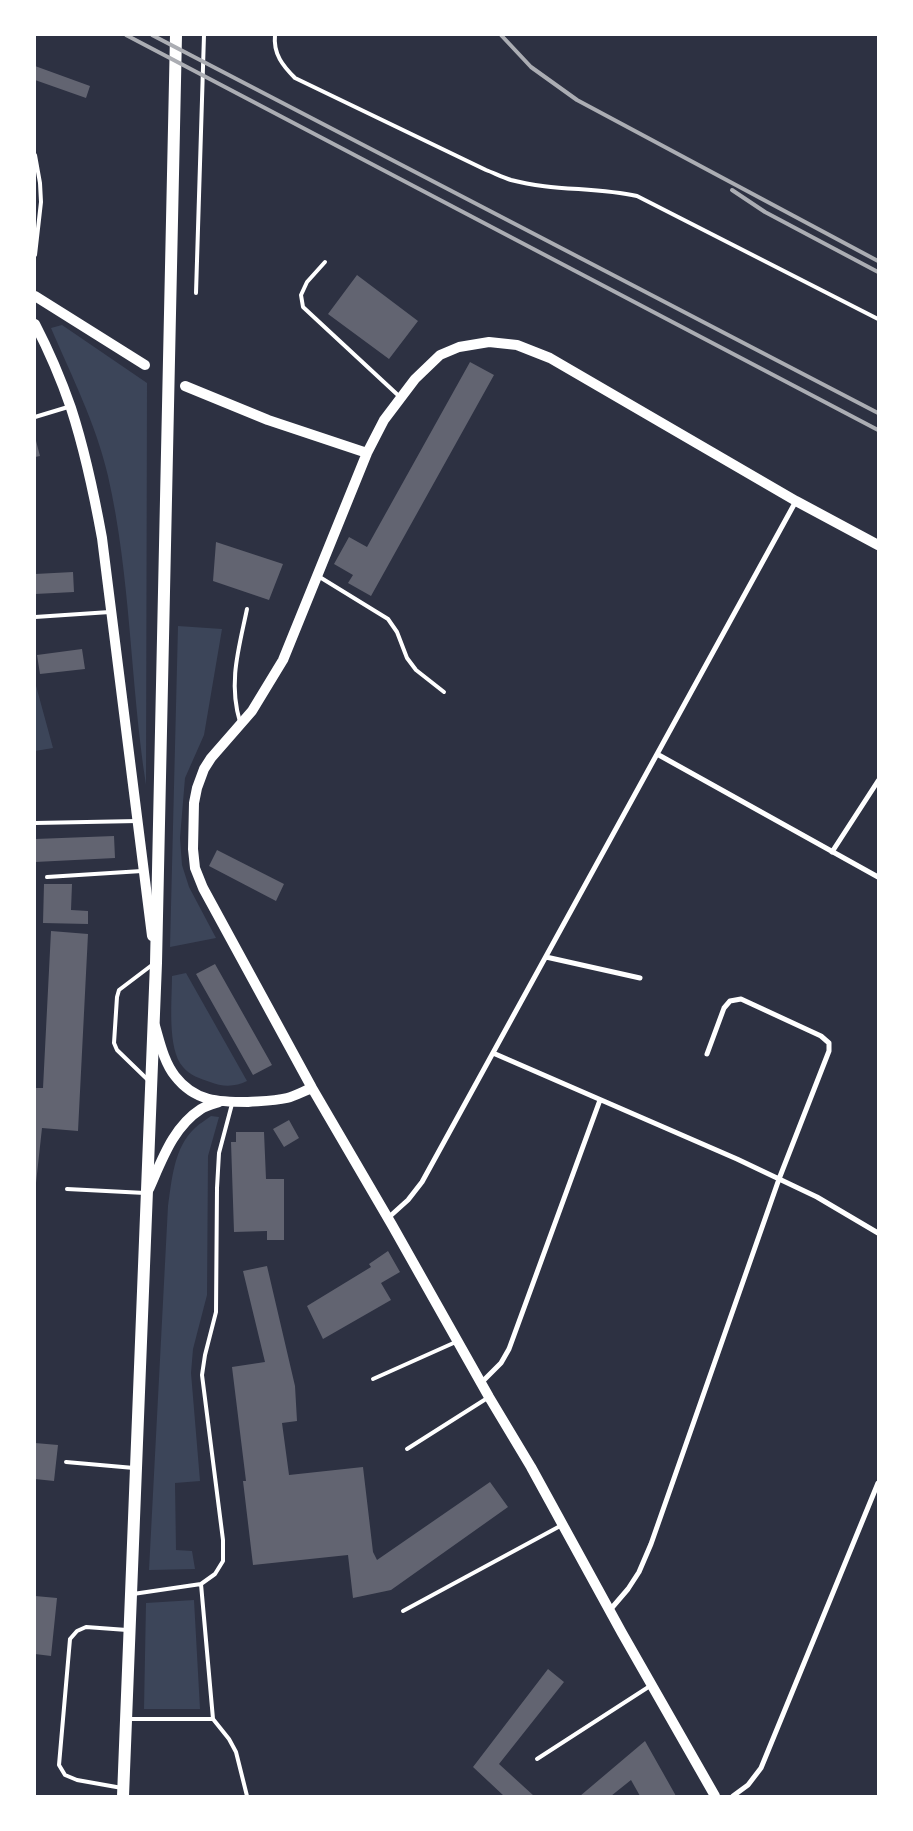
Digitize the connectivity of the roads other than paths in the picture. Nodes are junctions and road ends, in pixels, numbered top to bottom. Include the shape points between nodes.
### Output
1 (176, 35) edge
2 (204, 35) edge
3 (275, 35) edge
4 (35, 154) edge
5 (35, 255) edge
6 (325, 262) dead end
7 (196, 293) dead end
8 (35, 296) edge
9 (878, 319) edge
10 (35, 324) edge
11 (145, 365) dead end
12 (186, 386) dead end
13 (400, 397) junction
14 (71, 406) junction
15 (35, 417) edge
16 (367, 453) junction
17 (796, 501) junction
18 (878, 545) edge
19 (316, 574) junction
20 (247, 609) dead end
21 (112, 612) junction
22 (35, 617) edge
23 (444, 692) dead end
24 (241, 724) junction
25 (657, 754) junction
26 (878, 781) edge
27 (138, 821) junction
28 (35, 824) edge
29 (832, 852) junction
30 (143, 871) junction
31 (47, 877) dead end
32 (878, 877) edge
33 (546, 957) junction
34 (156, 963) junction
35 (640, 978) dead end
36 (154, 1021) junction
37 (493, 1053) junction
38 (707, 1054) dead end
39 (151, 1083) junction
40 (312, 1088) junction
41 (600, 1100) junction
42 (219, 1102) junction
43 (233, 1102) junction
44 (779, 1179) junction
45 (67, 1189) dead end
46 (147, 1193) junction
47 (388, 1219) junction
48 (878, 1233) edge
49 (458, 1341) junction
50 (373, 1379) dead end
51 (481, 1383) junction
52 (489, 1398) junction
53 (407, 1449) dead end
54 (66, 1462) dead end
55 (136, 1468) junction
56 (878, 1482) edge
57 (562, 1525) junction
58 (201, 1584) junction
59 (131, 1594) junction
60 (403, 1611) dead end
61 (610, 1611) junction
62 (129, 1630) junction
63 (652, 1684) junction
64 (126, 1719) junction
65 (213, 1719) junction
66 (537, 1759) dead end
67 (123, 1792) edge
68 (247, 1796) edge
69 (716, 1796) edge
70 (733, 1796) edge

1 - 34 main road
2 - 7 lane
3 - 9 lane via 280,62 296,78 486,170 524,183 637,196
4 - 5 lane via 41,202
6 - 13 lane via 307,282 301,295 303,307
8 - 11 main road
10 - 14 main road
12 - 16 main road via 268,420
13 - 16 main road
13 - 17 main road via 440,355 459,347 489,342 517,345 550,358
14 - 15 lane
14 - 21 main road via 92,483
16 - 19 main road
17 - 18 main road
17 - 25 street
19 - 23 lane via 388,619 416,670
19 - 24 main road via 283,660
20 - 24 lane via 233,685
21 - 22 lane
21 - 27 main road
24 - 40 main road via 208,763 197,788 194,803 195,868
25 - 29 street
25 - 33 street
26 - 29 street
27 - 28 lane
27 - 30 main road
29 - 32 street
30 - 31 lane
30 - 34 main road
33 - 35 street
33 - 37 street
34 - 36 main road
34 - 39 lane via 119,990 114,1043 116,1050
36 - 39 main road
36 - 42 main road via 164,1056 174,1075 199,1096
37 - 41 street
37 - 47 street via 422,1182
38 - 44 street via 724,1008 730,1001 741,999 822,1036 829,1043 829,1051
39 - 46 main road
40 - 43 main road via 282,1099
40 - 47 main road
41 - 44 street
41 - 51 street via 509,1349 501,1363
42 - 43 main road
42 - 46 main road via 202,1109 184,1123 171,1140
43 - 58 lane via 219,1153 216,1312 202,1375 223,1561 215,1574
44 - 48 street
44 - 61 street via 651,1544 639,1572
45 - 46 lane
46 - 55 main road
47 - 49 main road
49 - 50 lane
49 - 51 main road
51 - 52 main road
52 - 53 lane
52 - 57 main road
54 - 55 lane
55 - 59 main road
56 - 70 street via 762,1768 748,1785
57 - 60 lane
57 - 61 main road
58 - 59 lane
58 - 65 lane
59 - 62 main road
61 - 63 main road
62 - 64 main road
62 - 67 lane via 86,1627 70,1639 60,1765 65,1774 77,1780
63 - 66 lane
63 - 69 main road
64 - 65 lane
64 - 67 main road
65 - 68 lane via 236,1752

